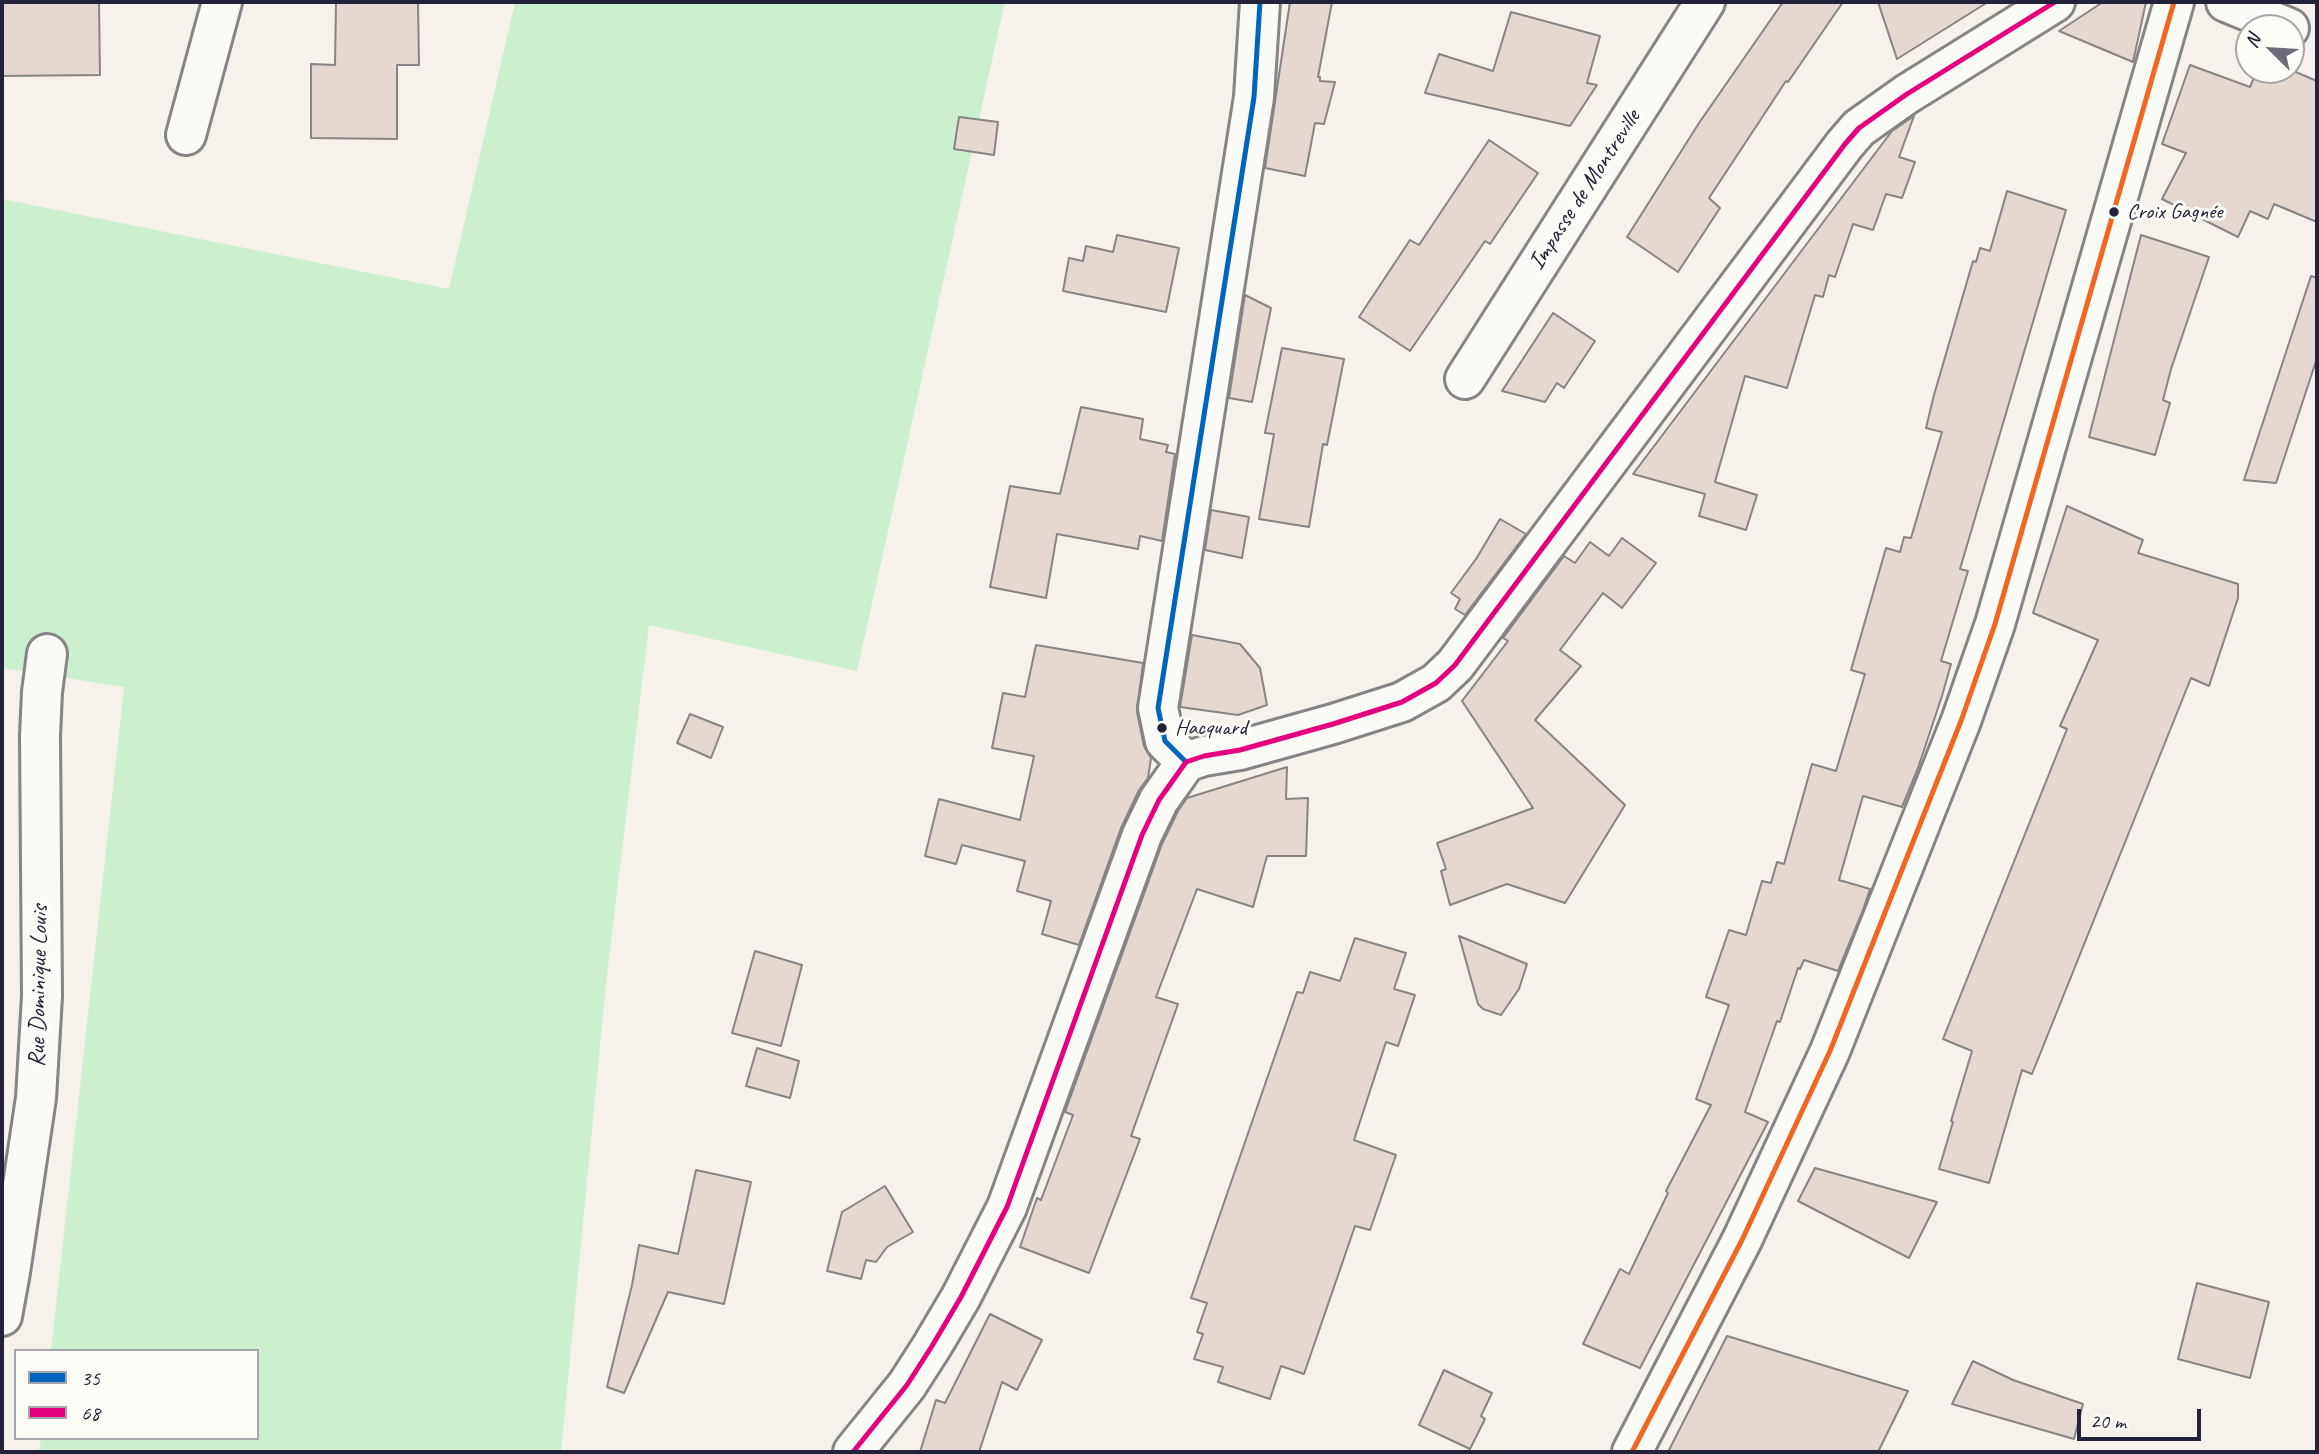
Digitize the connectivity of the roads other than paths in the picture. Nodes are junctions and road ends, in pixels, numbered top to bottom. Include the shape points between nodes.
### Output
1 (222, 2) edge
2 (1260, 2) edge
3 (1706, 2) edge
4 (2055, 2) edge
5 (2174, 2) edge
6 (2226, 2) edge
7 (2256, 14) edge
8 (186, 135) dead end
9 (1465, 379) dead end
10 (47, 654) dead end
11 (1186, 762) junction
12 (2, 1316) edge
13 (853, 1452) edge
14 (1632, 1452) edge

1 - 8 street
2 - 11 street via 1254,97 1158,708 1165,741
3 - 9 street, Impasse de Montreville
4 - 11 street via 1907,94 1845,144 1463,654 1436,683 1402,702 1333,724
5 - 14 street via 1999,611 1961,721 1830,1051 1742,1240
6 - 7 street
10 - 12 street, Rue Dominique Louis via 40,736 42,996 36,1098
11 - 13 street via 1159,800 1142,835 1007,1207 932,1346

